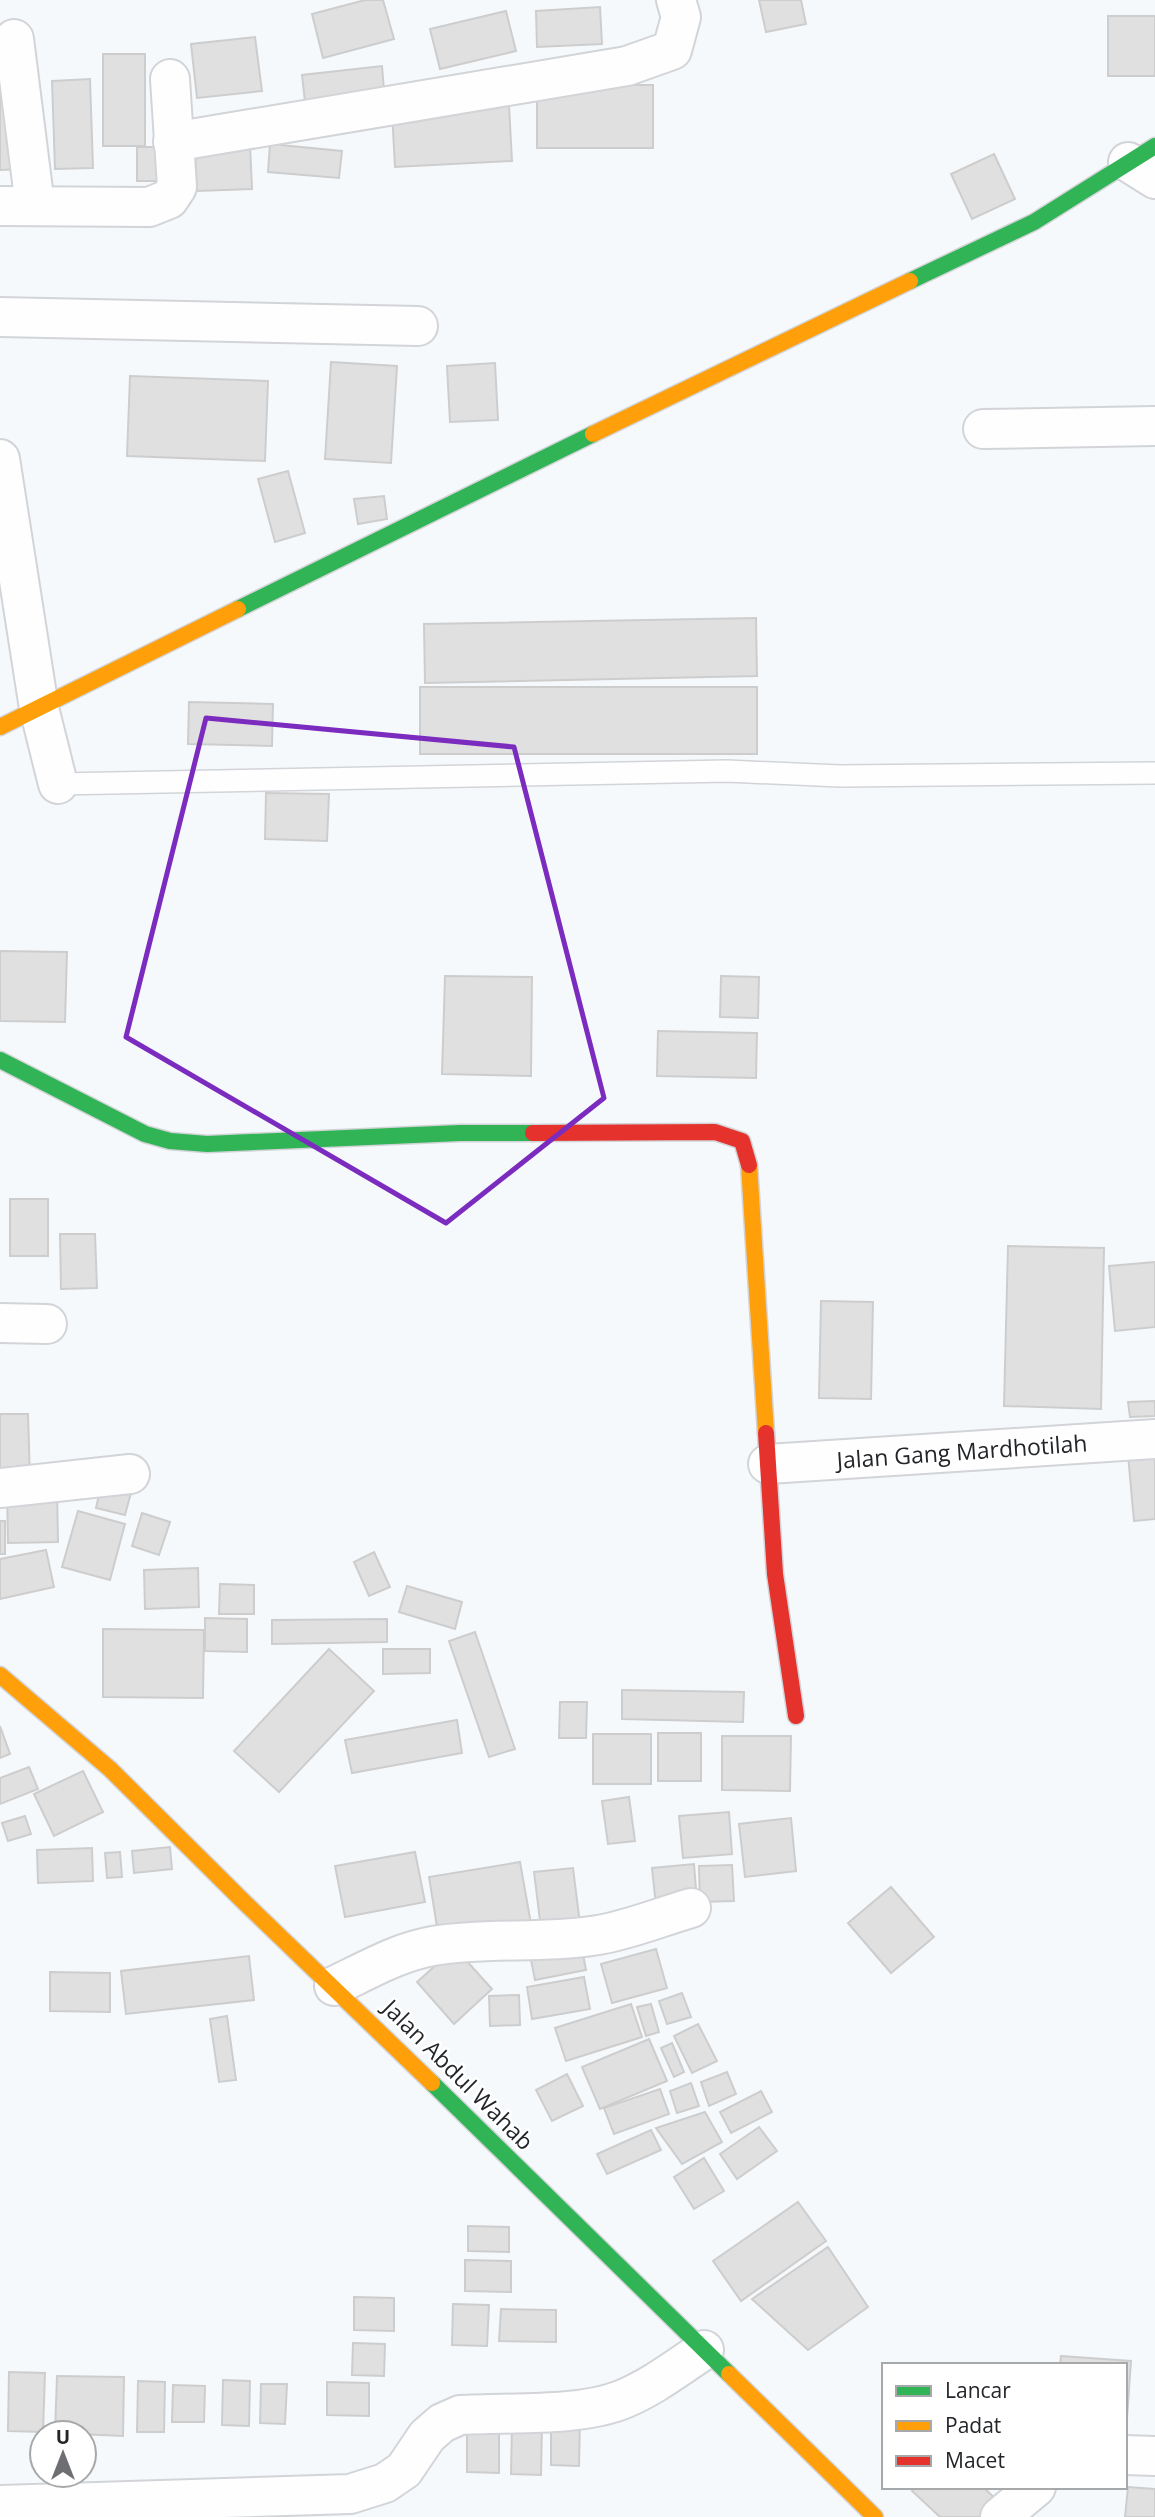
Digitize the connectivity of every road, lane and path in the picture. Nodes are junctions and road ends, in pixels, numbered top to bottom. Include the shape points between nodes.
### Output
1 (676, 0) edge
2 (14, 39) dead end
3 (170, 79) dead end
4 (173, 142) junction
5 (1146, 162) edge
6 (17, 206) edge
7 (0, 317) edge
8 (418, 326) dead end
9 (1155, 426) edge
10 (983, 429) dead end
11 (0, 459) edge
12 (39, 708) junction
13 (0, 727) edge
14 (1155, 773) edge
15 (58, 784) joint
16 (0, 1059) edge
17 (0, 1323) edge
18 (47, 1324) dead end
19 (1155, 1439) edge
20 (768, 1464) junction
21 (130, 1474) dead end
22 (0, 1488) edge
23 (0, 1675) edge
24 (796, 1716) dead end
25 (691, 1908) dead end
26 (334, 1986) junction
27 (704, 2350) junction
28 (1127, 2455) edge
29 (1155, 2456) edge
30 (1034, 2489) edge
31 (0, 2505) edge
32 (875, 2517) edge
33 (1000, 2517) edge

1 - 4 street via 681,17 672,50 627,66
2 - 6 street
3 - 4 street
4 - 6 street via 177,187 169,199 149,207
5 - 12 street via 1034,222 706,378
7 - 8 street
9 - 10 street
11 - 12 street
12 - 13 street
12 - 15 street
14 - 15 lane via 840,776 727,771
16 - 20 street via 145,1134 170,1141 207,1144 460,1133 715,1132 743,1141 749,1161
17 - 18 street
19 - 20 street, Jalan Gang Mardhotilah
20 - 24 street via 775,1574
21 - 22 street
23 - 26 street, Jalan Abdul Wahab via 110,1769
25 - 26 street via 599,1935 430,1946
26 - 27 street, Jalan Abdul Wahab
27 - 31 street via 648,2388 597,2407 460,2415 427,2436 404,2470 385,2483 350,2494
27 - 32 street, Jalan Abdul Wahab
28 - 29 street
30 - 33 street

